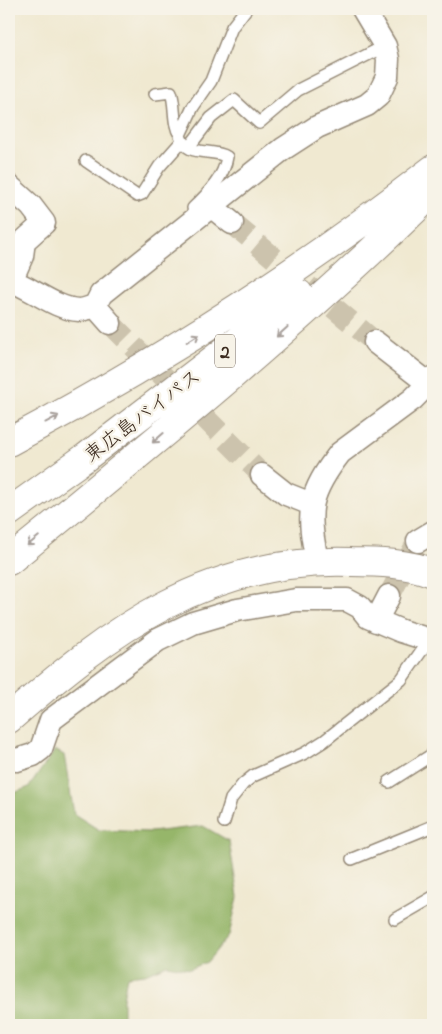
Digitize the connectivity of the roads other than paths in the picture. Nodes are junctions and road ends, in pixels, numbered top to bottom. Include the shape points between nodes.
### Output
1 (246, 9) edge
2 (363, 9) edge
3 (385, 46) junction
4 (155, 94) dead end
5 (183, 141) junction
6 (86, 161) dead end
7 (433, 169) edge
8 (433, 180) edge
9 (9, 186) edge
10 (433, 192) edge
11 (211, 206) junction
12 (191, 222) junction
13 (232, 223) tunnel mouth
14 (10, 280) edge
15 (94, 306) junction
16 (110, 323) tunnel mouth
17 (375, 342) tunnel mouth
18 (432, 383) edge
19 (9, 442) edge
20 (262, 475) tunnel mouth
21 (311, 504) junction
22 (9, 512) edge
23 (317, 560) junction
24 (9, 561) edge
25 (433, 573) edge
26 (389, 596) tunnel mouth
27 (376, 620) junction
28 (431, 640) edge
29 (9, 719) edge
30 (433, 754) edge
31 (9, 758) edge
32 (390, 782) dead end
33 (224, 822) dead end
34 (433, 826) edge
35 (352, 858) dead end
36 (433, 897) edge
37 (395, 919) dead end

1 - 5 lane via 232,27 211,81 193,106
2 - 3 street
3 - 5 lane via 298,90 259,123 234,100
3 - 11 street via 388,77 378,96 367,105 317,127
4 - 5 lane via 171,92 176,128
5 - 6 lane via 159,167 142,194 137,196
5 - 12 lane via 200,153 220,153 227,157 218,181 190,211
19 -> 7 main road via 99,394 224,319 308,262
8 - 22 main road, 東広島バイパス / 2 via 288,303 86,458
9 - 14 street via 44,223 24,241 22,256
10 -> 24 main road via 271,342
11 - 12 street
11 - 13 street
12 - 15 street via 101,294
14 - 15 street via 58,304 79,310
15 - 16 street
17 - 18 street
18 - 21 street via 340,453
20 - 21 street via 286,494
21 - 23 street via 309,528
23 - 25 main road via 412,567
23 - 29 main road via 215,581 185,594 87,654
26 - 27 street
27 - 28 street via 401,632
27 - 31 street via 347,600 296,600 238,610 193,623 158,640 63,709 50,720 41,748 33,755 17,760
28 - 33 lane via 401,680 324,740 243,784 231,799
30 - 32 lane
34 - 35 lane
36 - 37 lane

